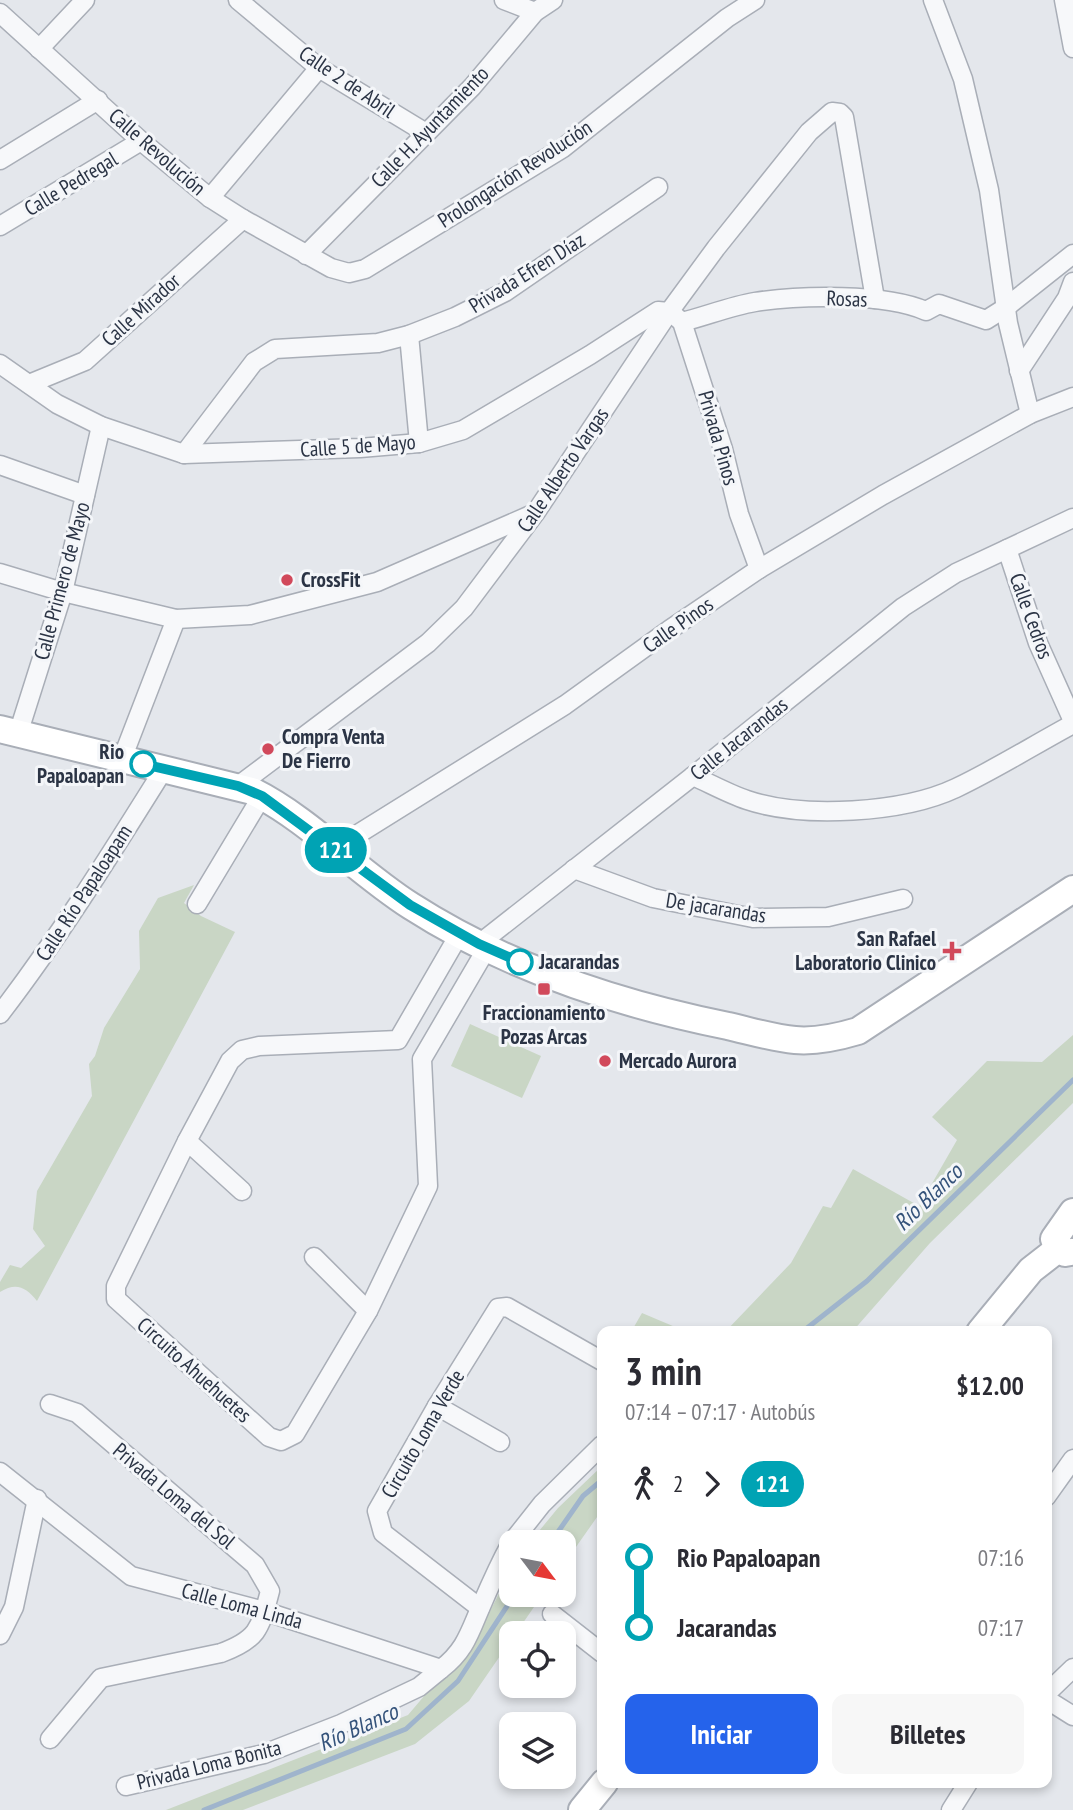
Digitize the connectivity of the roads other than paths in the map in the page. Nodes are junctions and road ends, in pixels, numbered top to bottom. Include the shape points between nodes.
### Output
1 (85, 0) edge
2 (238, 0) edge
3 (504, 0) edge
4 (553, 0) edge
5 (755, 0) edge
6 (933, 0) edge
7 (1064, 0) edge
8 (535, 12) junction
9 (0, 13) edge
10 (1073, 48) edge
11 (39, 49) junction
12 (319, 68) junction
13 (98, 100) junction
14 (426, 134) junction
15 (141, 141) junction
16 (0, 160) edge
17 (658, 187) dead end
18 (210, 198) junction
19 (243, 219) junction
20 (0, 226) edge
21 (1073, 254) edge
22 (306, 255) junction
23 (331, 268) joint
24 (1073, 282) edge
25 (875, 299) junction
26 (1005, 307) junction
27 (676, 317) junction
28 (409, 335) junction
29 (1, 366) edge
30 (1018, 371) junction
31 (29, 384) junction
32 (1073, 397) edge
33 (1031, 414) junction
34 (101, 426) junction
35 (419, 443) junction
36 (184, 454) junction
37 (0, 465) edge
38 (85, 495) junction
39 (536, 512) junction
40 (1073, 518) edge
41 (1007, 549) junction
42 (759, 569) junction
43 (0, 573) edge
44 (63, 592) junction
45 (176, 619) junction
46 (1073, 722) edge
47 (9, 731) edge
48 (122, 759) junction
49 (164, 769) junction
50 (693, 776) junction
51 (250, 791) junction
52 (334, 849) junction
53 (574, 869) junction
54 (1073, 889) edge
55 (903, 899) dead end
56 (197, 904) dead end
57 (475, 942) junction
58 (0, 1014) edge
59 (187, 1141) junction
60 (242, 1191) dead end
61 (1073, 1212) edge
62 (1066, 1250) edge
63 (314, 1256) dead end
64 (368, 1311) junction
65 (985, 1326) edge
66 (597, 1358) edge
67 (50, 1404) dead end
68 (437, 1406) junction
69 (500, 1442) dead end
70 (597, 1450) edge
71 (1073, 1459) edge
72 (0, 1472) edge
73 (1052, 1489) edge
74 (37, 1499) junction
75 (521, 1530) edge
76 (499, 1568) edge
77 (480, 1608) junction
78 (264, 1611) junction
79 (552, 1614) dead end
80 (0, 1635) edge
81 (597, 1649) edge
82 (441, 1668) junction
83 (1073, 1668) edge
84 (1052, 1691) edge
85 (1052, 1701) edge
86 (1073, 1716) edge
87 (50, 1738) dead end
88 (126, 1786) dead end
89 (600, 1788) edge
90 (965, 1788) edge
91 (582, 1810) edge
92 (951, 1810) edge

1 - 11 street
2 - 12 street, Calle 2 de Abril
3 - 8 street
4 - 8 street, Calle H. Ayuntamiento
5 - 23 street, Prolongación Revolución via 563,148 365,269 349,273
6 - 26 street via 963,79 989,190
7 - 10 street
8 - 14 street, Calle H. Ayuntamiento
9 - 11 street, Calle Revolución
11 - 13 street, Calle Revolución
12 - 14 street, Calle 2 de Abril
12 - 18 street
13 - 15 street, Calle Revolución
13 - 16 street
14 - 22 street, Calle H. Ayuntamiento
15 - 18 street, Calle Revolución
15 - 20 street, Calle Pedregal
17 - 28 street, Privada Efren Díaz via 505,292
18 - 19 street, Calle Revolución
19 - 22 street, Calle Revolución
19 - 31 street, Calle Mirador via 85,361
21 - 26 street, Rosas
22 - 23 street, Calle Revolución
24 - 30 street
25 - 26 street, Rosas via 926,311 939,304 981,320
25 - 27 street, Rosas via 794,298
25 - 27 street, Calle Alberto Vargas via 844,117 832,112 809,132 716,248
26 - 30 street
27 - 35 street, Calle 5 de Mayo via 658,311 463,430
27 - 39 street, Calle Alberto Vargas
27 - 42 street, Privada Pinos
28 - 35 street
28 - 36 street, Privada Efren Díaz via 378,343 275,349 254,362
29 - 31 street, Calle 5 de Mayo
30 - 33 street
31 - 34 street, Calle 5 de Mayo
32 - 33 street, Calle Pinos
33 - 42 street, Calle Pinos
34 - 36 street, Calle 5 de Mayo
34 - 38 street, Calle Primero de Mayo
35 - 36 street, Calle 5 de Mayo
37 - 38 street
38 - 44 street, Calle Primero de Mayo
39 - 45 street via 377,582 250,615
39 - 51 street, Calle Alberto Vargas via 464,608
40 - 41 street, Calle Jacarandas
41 - 46 street, Calle Cedros via 1038,643
41 - 50 street, Calle Jacarandas via 956,573 903,607
42 - 52 street, Calle Pinos via 565,705
43 - 44 street
44 - 45 street
44 - 47 street, Calle Primero de Mayo
45 - 48 street
46 - 50 street via 954,789 909,804 799,810 748,800
47 - 48 main road
48 - 49 main road
49 - 51 main road
49 - 58 street, Calle Río Papaloapam via 102,868
50 - 53 street, Calle Jacarandas
51 - 52 main road
51 - 56 street
52 - 57 main road via 395,895
53 - 55 street, De jacarandas via 653,898 753,918 828,917
53 - 57 street, Calle Jacarandas
54 - 57 main road via 882,1018 833,1039 796,1040 692,1019 574,985
57 - 59 street, Circuito Ahuehuetes via 398,1040 259,1046 242,1051 230,1060
57 - 64 street, Circuito Ahuehuetes via 422,1059 428,1186
59 - 60 street
59 - 64 street, Circuito Ahuehuetes via 116,1286 116,1299 269,1437 281,1441 295,1434
61 - 62 main road via 1055,1235 1054,1243
62 - 65 main road via 1031,1270
63 - 64 street
66 - 68 street, Circuito Loma Verde via 507,1307 498,1308
67 - 78 street, Privada Loma del Sol via 77,1413 255,1565 270,1591
68 - 69 street
68 - 77 street, Circuito Loma Verde via 377,1511 383,1533
70 - 75 street
71 - 73 street
72 - 74 street, Calle Loma Linda
74 - 78 street, Calle Loma Linda via 131,1576
74 - 80 street via 14,1607
76 - 77 street
77 - 82 street via 469,1639
78 - 82 street, Calle Loma Linda
78 - 87 street via 258,1631 239,1646 101,1678
79 - 81 street
82 - 88 street, Privada Loma Bonita via 397,1698 264,1754
83 - 84 street
85 - 86 street
89 - 91 main road
90 - 92 street

